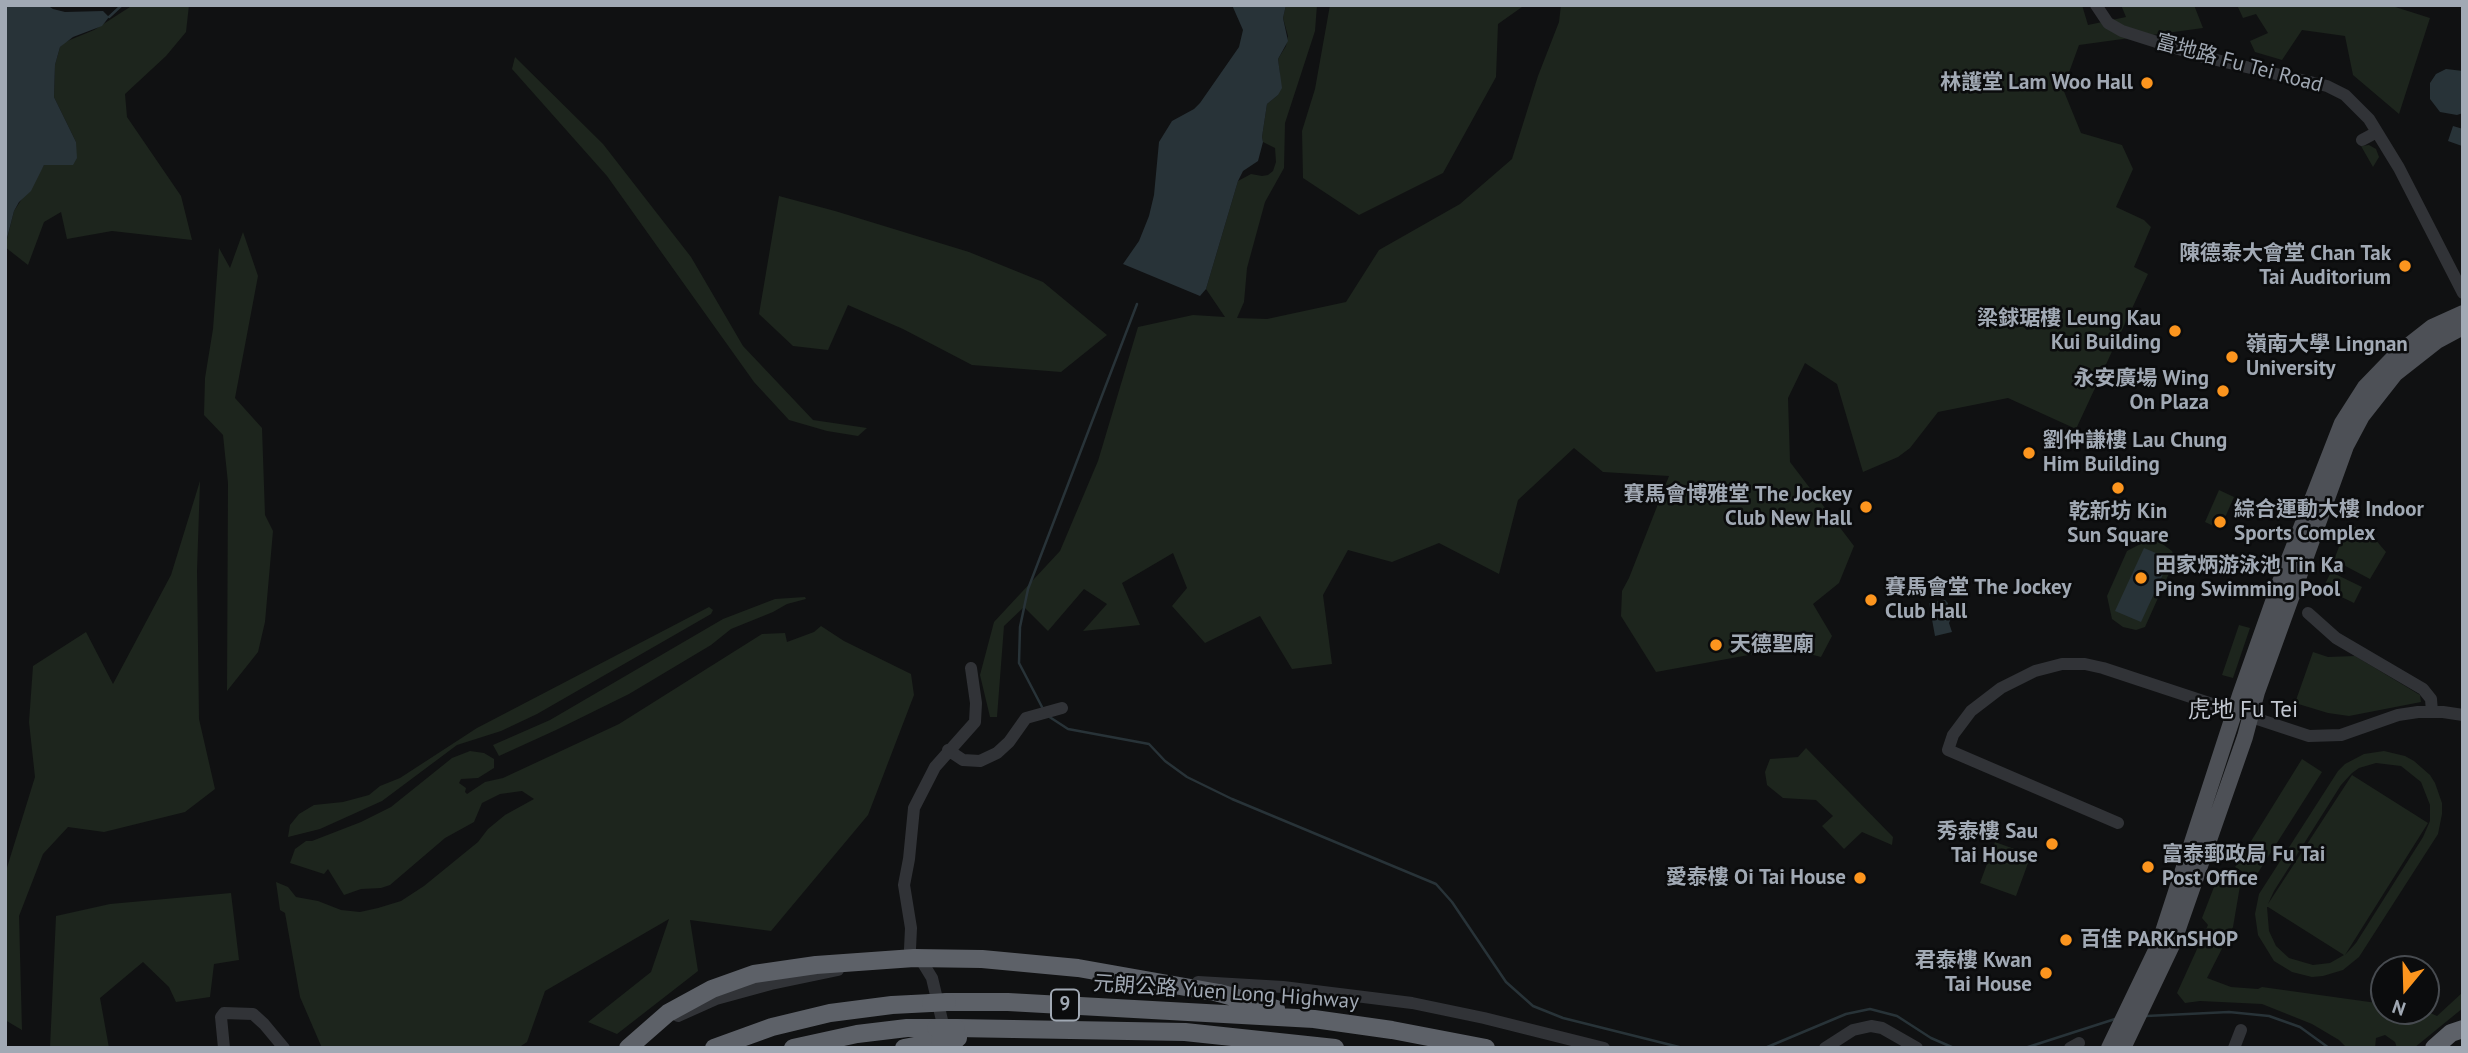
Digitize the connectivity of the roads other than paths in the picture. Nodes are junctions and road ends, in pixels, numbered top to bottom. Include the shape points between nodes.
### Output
1 (2096, 5) edge
2 (2378, 132) junction
3 (2362, 140) dead end
4 (2463, 293) edge
5 (2463, 313) edge
6 (2463, 327) edge
7 (2308, 613) dead end
8 (971, 668) dead end
9 (1062, 708) dead end
10 (2432, 712) junction
11 (2242, 715) junction
12 (2463, 715) edge
13 (948, 750) junction
14 (2118, 823) dead end
15 (910, 949) junction
16 (1169, 982) dead end
17 (1314, 1019) junction
18 (2463, 1029) edge
19 (2241, 1030) dead end
20 (948, 1036) edge
21 (2463, 1038) edge
22 (2119, 1043) edge
23 (906, 1047) edge
24 (224, 1048) edge
25 (284, 1048) edge
26 (626, 1048) edge
27 (714, 1048) edge
28 (793, 1048) edge
29 (1335, 1048) edge
30 (1486, 1048) edge
31 (1604, 1048) edge
32 (1825, 1048) edge
33 (1917, 1048) edge
34 (2234, 1048) edge
35 (2434, 1048) edge
36 (2454, 1048) edge

1 - 2 street, 富地路 Fu Tei Road via 2108,23 2122,31 2333,89 2355,103
2 - 3 street
2 - 4 street, 富地路 Fu Tei Road
5 - 11 main road via 2432,327 2400,351 2365,387 2346,416 2289,558
6 - 11 main road via 2402,368 2354,430
7 - 10 street via 2336,638 2424,689
8 - 13 street via 975,722
9 - 13 street via 1026,718 1009,742 980,761 963,760
10 - 11 street via 2398,715 2325,737
10 - 12 street
11 - 14 street via 2104,668 2062,664 2001,688 1971,711 1953,736 1948,750
11 - 22 main road via 2245,737 2171,949
13 - 15 street via 914,808 904,885
15 - 20 street via 932,978
15 - 26 street via 716,999 658,1026
16 - 31 street via 1283,987 1402,1002
17 - 26 highway, bridge via 1219,993 1078,968 914,958 754,974 712,989 668,1013
17 - 27 highway, 元朗公路 Yuen Long Highway / 9 via 1031,1003 892,1005 772,1027
17 - 30 highway, 元朗公路 Yuen Long Highway / 9
18 - 35 highway
19 - 34 street
20 - 23 highway
20 - 28 highway via 908,1028
20 - 29 highway, 元朗公路 Yuen Long Highway / 9 via 1012,1029 1185,1032
21 - 36 highway
24 - 25 street via 221,1017 225,1013 253,1014
32 - 33 street via 1853,1030 1871,1026

